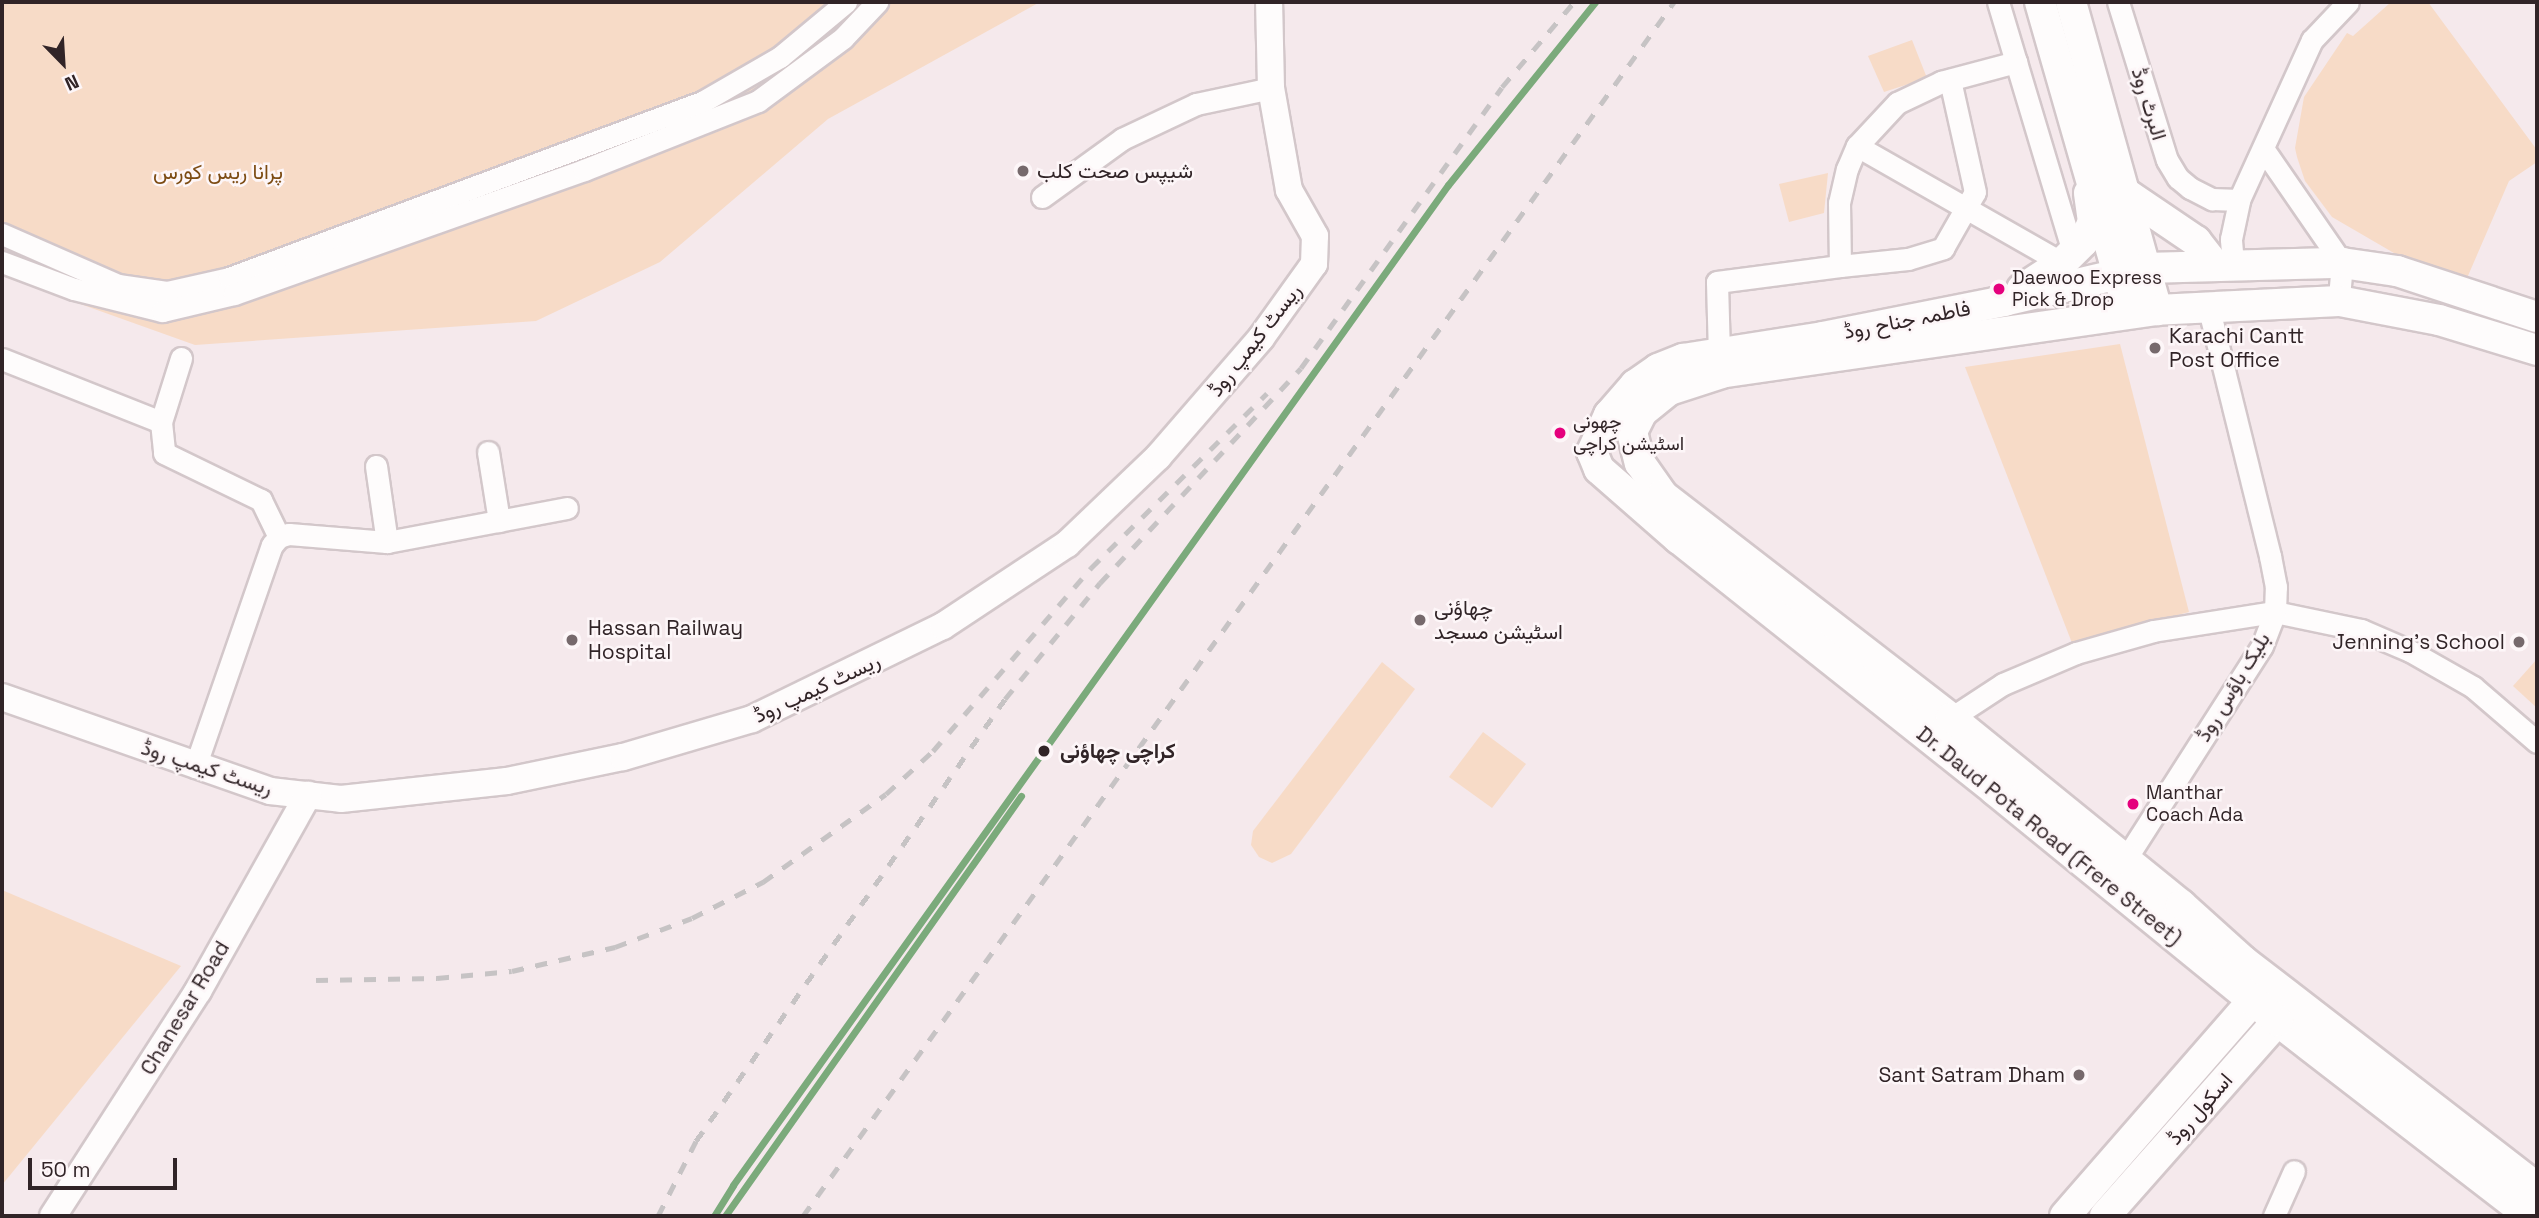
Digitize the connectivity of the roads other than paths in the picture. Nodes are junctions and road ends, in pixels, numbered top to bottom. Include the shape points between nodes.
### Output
1 (846, 2) edge
2 (877, 2) edge
3 (1269, 2) edge
4 (1998, 2) edge
5 (2040, 2) edge
6 (2071, 2) edge
7 (2118, 2) edge
8 (2348, 2) edge
9 (2016, 62) junction
10 (1950, 80) junction
11 (1271, 88) junction
12 (2077, 121) junction
13 (1857, 146) junction
14 (2264, 150) junction
15 (2125, 193) junction
16 (1042, 197) dead end
17 (2239, 200) junction
18 (1965, 208) junction
19 (2, 234) edge
20 (2067, 258) junction
21 (2, 262) edge
22 (2342, 262) junction
23 (2224, 264) junction
24 (1840, 267) junction
25 (2133, 271) junction
26 (2004, 301) junction
27 (2339, 301) junction
28 (2208, 306) junction
29 (2143, 312) junction
30 (2537, 317) edge
31 (2537, 351) edge
32 (1719, 354) junction
33 (181, 358) dead end
34 (2, 359) edge
35 (161, 422) junction
36 (1635, 439) joint
37 (1596, 440) joint
38 (488, 452) dead end
39 (376, 466) dead end
40 (567, 508) dead end
41 (499, 521) junction
42 (279, 537) junction
43 (387, 542) junction
44 (2275, 612) junction
45 (2, 696) edge
46 (1951, 719) junction
47 (2537, 742) edge
48 (195, 767) junction
49 (308, 796) junction
50 (2117, 871) junction
51 (2262, 990) junction
52 (2287, 1011) junction
53 (2294, 1171) dead end
54 (2537, 1188) edge
55 (53, 1216) edge
56 (2065, 1216) edge
57 (2105, 1216) edge
58 (2274, 1216) edge
59 (2530, 1216) edge

1 - 19 street via 780,57 702,102 229,278 167,292 118,285
2 - 21 street via 843,38 758,102 584,170 234,294 162,311 74,289
3 - 11 street, ریسٹ کیمپ روڈ
4 - 9 street
5 - 12 main road
6 - 15 main road
7 - 17 street, البرٹ روڈ via 2167,160 2178,178 2200,193 2212,199
8 - 14 street via 2312,40
9 - 10 street
9 - 20 street
10 - 13 street via 1897,103
10 - 18 street via 1974,180 1975,192
11 - 16 street via 1196,104 1122,139
11 - 49 street, ریسٹ کیمپ روڈ via 1289,190 1315,236 1314,264 1261,338 1158,457 1067,544 943,626 752,719 623,757 507,781 341,799
12 - 20 main road via 2093,222 2083,242
12 - 25 main road
13 - 18 street
13 - 24 street via 1839,203
14 - 17 street
14 - 22 street
15 - 23 main road
15 - 25 main road
17 - 23 street
18 - 20 street
18 - 24 street via 1943,248 1908,259
20 - 26 main road
22 - 23 main road, فاطمہ جناح روڈ
22 - 27 street
22 - 30 main road, فاطمہ جناح روڈ via 2397,271
23 - 25 main road, فاطمہ جناح روڈ
24 - 32 street via 1717,282
25 - 26 main road, فاطمہ جناح روڈ
25 - 29 main road
26 - 32 main road, فاطمہ جناح روڈ
27 - 28 main road, فاطمہ جناح روڈ
27 - 31 main road, فاطمہ جناح روڈ via 2439,320
28 - 29 main road, فاطمہ جناح روڈ
28 - 44 street, بلیک ہاؤس روڈ via 2270,556
29 - 36 main road, فاطمہ جناح روڈ via 1722,373 1669,390 1642,412 1632,432
32 - 37 main road, فاطمہ جناح روڈ via 1683,359 1635,385 1609,415
33 - 35 street
34 - 35 street
35 - 42 street via 164,453 261,500
36 - 46 main road, Dr. Daud Pota Road (Frere Street) via 1640,463 1662,495
37 - 50 main road, Dr. Daud Pota Road (Frere Street) via 1594,463 1628,495
38 - 41 street
39 - 43 street
40 - 41 street
41 - 43 street
42 - 43 street
42 - 48 street via 272,545
44 - 46 street via 2153,631 2067,656 2003,684
44 - 47 street via 2361,630 2410,650 2473,687
44 - 50 street, بلیک ہاؤس روڈ via 2262,646
45 - 48 street, ریسٹ کیمپ روڈ
46 - 50 main road, Dr. Daud Pota Road (Frere Street)
48 - 49 street, ریسٹ کیمپ روڈ via 270,791
49 - 55 street, Chanesar Road via 198,991
50 - 51 main road, Dr. Daud Pota Road (Frere Street)
51 - 52 main road, Dr. Daud Pota Road (Frere Street)
51 - 56 main road, اسکول روڈ
52 - 54 main road, Dr. Daud Pota Road (Frere Street)
52 - 57 main road, اسکول روڈ
52 - 59 main road, Dr. Daud Pota Road (Frere Street)
53 - 58 street

